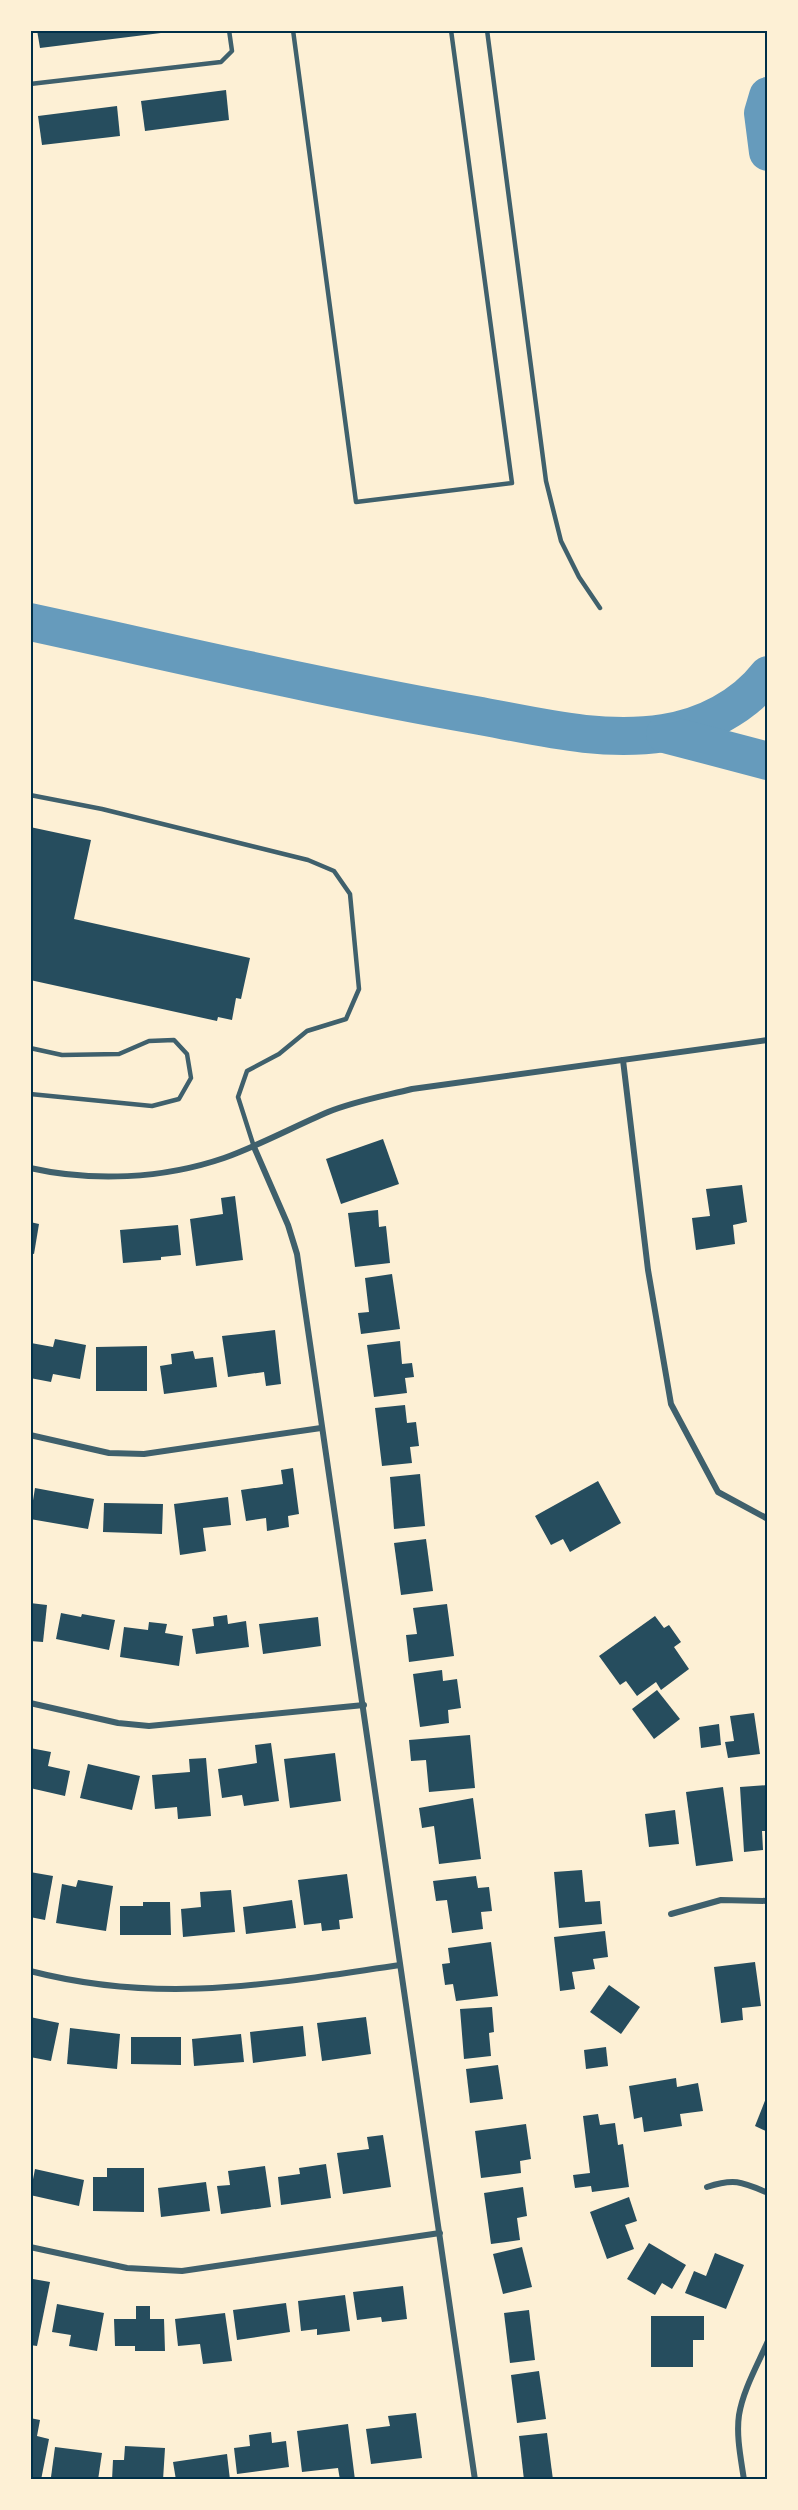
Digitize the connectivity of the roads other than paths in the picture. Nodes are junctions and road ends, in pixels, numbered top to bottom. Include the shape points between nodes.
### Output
1 (229, 30) edge
2 (292, 30) edge
3 (451, 30) edge
4 (487, 30) edge
5 (30, 84) edge
6 (600, 609) dead end
7 (30, 795) edge
8 (768, 1040) edge
9 (30, 1048) edge
10 (623, 1060) junction
11 (30, 1094) edge
12 (254, 1147) junction
13 (30, 1167) edge
14 (321, 1428) junction
15 (30, 1435) edge
16 (768, 1519) edge
17 (30, 1702) edge
18 (364, 1705) junction
19 (768, 1901) edge
20 (671, 1914) dead end
21 (400, 1965) junction
22 (30, 1971) edge
23 (707, 2187) dead end
24 (768, 2193) edge
25 (440, 2234) junction
26 (30, 2247) edge
27 (768, 2341) edge
28 (475, 2480) edge
29 (744, 2480) edge

1 - 5 lane via 232,51 221,62
2 - 3 lane via 356,502 512,483
4 - 6 lane via 546,482 561,542
7 - 12 lane via 308,860 334,871 350,894 359,989 346,1019 307,1031 279,1054 247,1071 238,1097
8 - 10 street
9 - 11 lane via 62,1055 119,1054 149,1041 174,1040 187,1054 191,1078 179,1099 152,1106
10 - 12 street via 412,1089 329,1112
10 - 16 street via 648,1270 672,1404 718,1492
12 - 13 street via 221,1159 155,1173 76,1176
12 - 14 street via 297,1254
14 - 15 street via 144,1454 109,1453
14 - 18 street
17 - 18 street via 118,1723 149,1726
18 - 21 street
19 - 20 street via 721,1899
21 - 22 street via 234,1989 185,1990 137,1990 72,1982
21 - 25 street
23 - 24 street via 741,2181
25 - 26 street via 182,2271 127,2268
25 - 28 street
27 - 29 street via 739,2415

